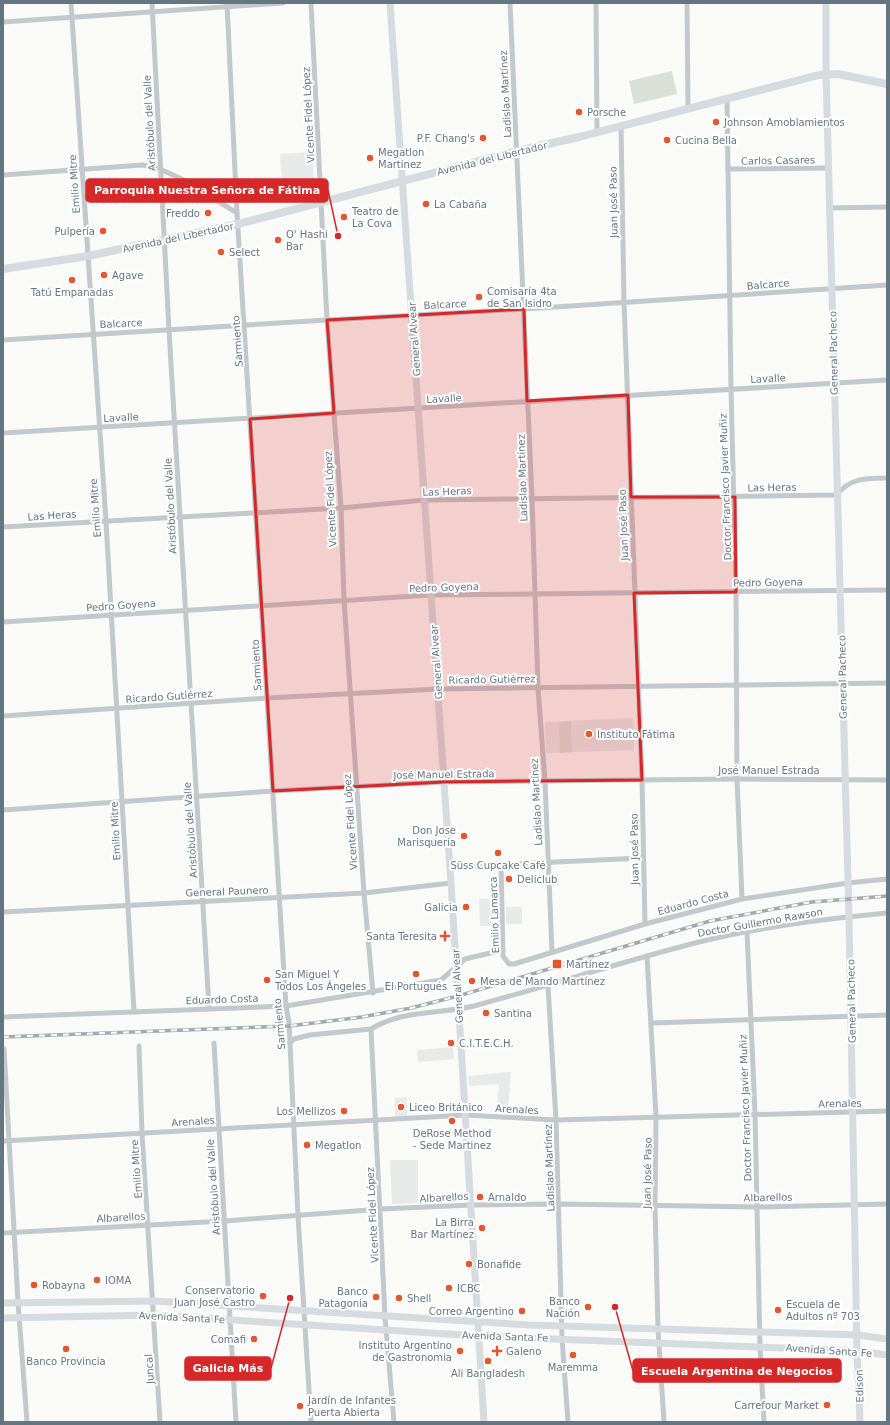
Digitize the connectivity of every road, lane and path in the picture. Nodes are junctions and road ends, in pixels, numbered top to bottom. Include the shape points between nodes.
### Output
1 (71, 3) edge
2 (152, 3) edge
3 (283, 3) edge
4 (311, 3) edge
5 (390, 3) edge
6 (510, 3) edge
7 (596, 3) edge
8 (687, 3) edge
9 (826, 3) edge
10 (227, 4) edge
11 (152, 12) junction
12 (72, 18) junction
13 (3, 22) edge
14 (826, 74) junction
15 (887, 84) edge
16 (727, 98) junction
17 (688, 108) junction
18 (621, 126) junction
19 (597, 132) junction
20 (517, 151) junction
21 (829, 168) junction
22 (83, 169) junction
23 (161, 169) junction
24 (728, 169) junction
25 (3, 175) edge
26 (402, 181) junction
27 (321, 203) junction
28 (887, 207) edge
29 (830, 208) junction
30 (238, 213) junction
31 (238, 224) junction
32 (165, 239) junction
33 (88, 256) junction
34 (3, 269) edge
35 (887, 285) edge
36 (832, 288) junction
37 (731, 296) junction
38 (624, 302) junction
39 (524, 309) junction
40 (412, 315) junction
41 (327, 320) junction
42 (245, 326) junction
43 (169, 330) junction
44 (93, 334) junction
45 (3, 340) edge
46 (887, 380) edge
47 (834, 383) junction
48 (731, 389) junction
49 (628, 395) junction
50 (527, 402) junction
51 (418, 408) junction
52 (334, 413) junction
53 (250, 419) junction
54 (175, 424) junction
55 (99, 427) junction
56 (3, 433) edge
57 (887, 478) edge
58 (837, 495) junction
59 (631, 497) junction
60 (735, 497) junction
61 (532, 498) junction
62 (425, 500) junction
63 (341, 508) junction
64 (256, 512) junction
65 (180, 517) junction
66 (106, 521) junction
67 (3, 527) edge
68 (839, 590) junction
69 (887, 590) edge
70 (736, 592) junction
71 (634, 593) junction
72 (535, 594) junction
73 (431, 595) junction
74 (344, 600) junction
75 (262, 606) junction
76 (185, 610) junction
77 (111, 615) junction
78 (3, 622) edge
79 (887, 683) edge
80 (842, 684) junction
81 (638, 685) junction
82 (737, 685) junction
83 (538, 688) junction
84 (438, 689) junction
85 (352, 693) junction
86 (267, 698) junction
87 (191, 704) junction
88 (117, 708) junction
89 (3, 716) edge
90 (844, 778) junction
91 (737, 779) junction
92 (642, 780) junction
93 (887, 780) edge
94 (444, 782) junction
95 (545, 782) junction
96 (356, 786) junction
97 (273, 791) junction
98 (197, 796) junction
99 (122, 801) junction
100 (3, 810) edge
101 (642, 858) junction
102 (548, 862) junction
103 (501, 864) junction
104 (450, 867) junction
105 (887, 879) edge
106 (452, 883) junction
107 (848, 883) junction
108 (364, 893) junction
109 (280, 898) junction
110 (742, 899) junction
111 (204, 901) junction
112 (128, 905) junction
113 (3, 912) edge
114 (887, 913) edge
115 (849, 917) junction
116 (645, 924) junction
117 (747, 932) junction
118 (503, 950) junction
119 (552, 952) junction
120 (648, 956) junction
121 (509, 964) joint
122 (456, 966) junction
123 (548, 986) junction
124 (373, 993) junction
125 (286, 1006) junction
126 (209, 1008) junction
127 (458, 1010) junction
128 (134, 1012) junction
129 (851, 1015) junction
130 (887, 1015) edge
131 (3, 1017) edge
132 (751, 1019) junction
133 (652, 1023) junction
134 (371, 1029) junction
135 (214, 1043) dead end
136 (290, 1043) junction
137 (139, 1046) dead end
138 (4, 1049) edge
139 (887, 1111) edge
140 (853, 1112) junction
141 (755, 1113) junction
142 (466, 1115) junction
143 (656, 1116) junction
144 (376, 1119) junction
145 (556, 1120) junction
146 (294, 1124) junction
147 (218, 1128) junction
148 (142, 1134) junction
149 (3, 1141) edge
150 (10, 1141) junction
151 (560, 1204) junction
152 (887, 1204) edge
153 (472, 1205) junction
154 (655, 1205) junction
155 (855, 1205) junction
156 (758, 1206) junction
157 (381, 1209) junction
158 (298, 1216) junction
159 (225, 1221) junction
160 (148, 1224) junction
161 (14, 1232) junction
162 (3, 1233) edge
163 (154, 1301) junction
164 (18, 1302) junction
165 (3, 1304) edge
166 (228, 1306) junction
167 (304, 1311) junction
168 (155, 1315) junction
169 (18, 1316) junction
170 (385, 1317) junction
171 (3, 1318) edge
172 (229, 1320) junction
173 (477, 1322) junction
174 (304, 1325) junction
175 (561, 1325) junction
176 (388, 1329) junction
177 (658, 1329) junction
178 (760, 1332) junction
179 (858, 1335) junction
180 (478, 1336) junction
181 (562, 1338) junction
182 (887, 1339) edge
183 (659, 1343) junction
184 (760, 1346) junction
185 (857, 1351) junction
186 (887, 1355) edge
187 (28, 1422) edge
188 (160, 1422) edge
189 (236, 1422) edge
190 (311, 1422) edge
191 (394, 1422) edge
192 (484, 1422) edge
193 (568, 1422) edge
194 (664, 1422) edge
195 (764, 1422) edge
196 (860, 1422) edge

1 - 12 street, Emilio Mitre
2 - 11 street, Aristóbulo del Valle
3 - 10 street
4 - 27 street, Vicente Fidel López
5 - 26 street, General Alvear
6 - 20 street, Ladislao Martínez
7 - 19 street
8 - 17 street
9 - 14 street, General Pacheco
10 - 11 street
10 - 30 street, Sarmiento
11 - 12 street
11 - 23 street, Aristóbulo del Valle
12 - 13 street
12 - 22 street, Emilio Mitre
14 - 15 main road, Avenida del Libertador
14 - 16 main road, Avenida del Libertador
14 - 21 street, General Pacheco
16 - 17 main road, Avenida del Libertador
16 - 24 street, Doctor Francisco Javier Muñiz
17 - 18 main road, Avenida del Libertador
18 - 19 main road, Avenida del Libertador
18 - 38 street, Juan José Paso
19 - 20 main road, Avenida del Libertador
20 - 26 main road, Avenida del Libertador
20 - 39 street, Ladislao Martínez
21 - 24 street, Carlos Casares
21 - 29 street, General Pacheco
22 - 23 street via 142,165
22 - 25 street
22 - 33 street, Emilio Mitre
23 - 30 street
23 - 32 street, Aristóbulo del Valle
24 - 37 street, Doctor Francisco Javier Muñiz
26 - 27 main road, Avenida del Libertador
26 - 40 street, General Alvear
27 - 31 main road, Avenida del Libertador
27 - 41 street, Vicente Fidel López
28 - 29 street
29 - 36 street, General Pacheco
30 - 31 street, Sarmiento
31 - 32 main road, Avenida del Libertador
31 - 42 street, Sarmiento
32 - 33 main road, Avenida del Libertador
32 - 43 street, Aristóbulo del Valle
33 - 34 main road, Avenida del Libertador
33 - 44 street, Emilio Mitre
35 - 36 street, Balcarce
36 - 37 street, Balcarce
36 - 47 street, General Pacheco
37 - 38 street, Balcarce
37 - 48 street, Doctor Francisco Javier Muñiz
38 - 39 street, Balcarce
38 - 49 street, Juan José Paso
39 - 40 street, Balcarce
39 - 50 street, Ladislao Martínez
40 - 41 street, Balcarce
40 - 51 street, General Alvear
41 - 42 street, Balcarce
41 - 52 street, Vicente Fidel López
42 - 43 street, Balcarce
42 - 53 street, Sarmiento
43 - 44 street, Balcarce
43 - 54 street, Aristóbulo del Valle
44 - 45 street, Balcarce
44 - 55 street, Emilio Mitre
46 - 47 street, Lavalle
47 - 48 street, Lavalle
47 - 58 street, General Pacheco
48 - 49 street, Lavalle
48 - 60 street, Doctor Francisco Javier Muñiz
49 - 50 street, Lavalle
49 - 59 street, Juan José Paso
50 - 51 street, Lavalle
50 - 61 street, Ladislao Martínez
51 - 52 street, Lavalle
51 - 62 street, General Alvear
52 - 53 street, Lavalle
52 - 63 street, Vicente Fidel López
53 - 54 street, Lavalle
53 - 64 street, Sarmiento
54 - 55 street, Lavalle
54 - 65 street, Aristóbulo del Valle
55 - 56 street, Lavalle
55 - 66 street, Emilio Mitre
57 - 58 street via 864,478 850,482
58 - 60 street, Las Heras
58 - 68 street, General Pacheco
59 - 60 street, Las Heras
59 - 61 street, Las Heras
59 - 71 street, Juan José Paso
60 - 70 street, Doctor Francisco Javier Muñiz
61 - 62 street, Las Heras
61 - 72 street, Ladislao Martínez
62 - 63 street, Las Heras
62 - 73 street, General Alvear
63 - 64 street, Las Heras
63 - 74 street, Vicente Fidel López
64 - 65 street, Las Heras
64 - 75 street, Sarmiento
65 - 66 street, Las Heras
65 - 76 street, Aristóbulo del Valle
66 - 67 street, Las Heras
66 - 77 street, Emilio Mitre
68 - 69 street, Pedro Goyena
68 - 70 street, Pedro Goyena
68 - 80 street, General Pacheco
70 - 71 street, Pedro Goyena
70 - 82 street, Doctor Francisco Javier Muñiz
71 - 72 street, Pedro Goyena
71 - 81 street, Juan José Paso
72 - 73 street, Pedro Goyena
72 - 83 street, Ladislao Martínez
73 - 74 street, Pedro Goyena
73 - 84 street, General Alvear
74 - 75 street, Pedro Goyena
74 - 85 street, Vicente Fidel López
75 - 76 street, Pedro Goyena
75 - 86 street, Sarmiento
76 - 77 street, Pedro Goyena
76 - 87 street, Aristóbulo del Valle
77 - 78 street, Pedro Goyena
77 - 88 street, Emilio Mitre
79 - 80 street, Ricardo Gutiérrez
80 - 82 street, Ricardo Gutiérrez
80 - 90 street, General Pacheco
81 - 82 street, Ricardo Gutiérrez
81 - 83 street, Ricardo Gutiérrez
81 - 92 street, Juan José Paso
82 - 91 street, Doctor Francisco Javier Muñiz
83 - 84 street, Ricardo Gutiérrez
83 - 95 street, Ladislao Martínez
84 - 85 street, Ricardo Gutiérrez
84 - 94 street, General Alvear
85 - 86 street, Ricardo Gutiérrez
85 - 96 street, Vicente Fidel López
86 - 87 street, Ricardo Gutiérrez
86 - 97 street, Sarmiento
87 - 88 street, Ricardo Gutiérrez
87 - 98 street, Aristóbulo del Valle
88 - 89 street, Ricardo Gutiérrez
88 - 99 street, Emilio Mitre
90 - 91 street, José Manuel Estrada
90 - 93 street, José Manuel Estrada
90 - 107 street, General Pacheco
91 - 92 street, José Manuel Estrada
91 - 110 street, Doctor Francisco Javier Muñiz
92 - 95 street, José Manuel Estrada
92 - 101 street, Juan José Paso
94 - 95 street, José Manuel Estrada
94 - 96 street, José Manuel Estrada
94 - 104 street, General Alvear
95 - 102 street, Ladislao Martínez
96 - 97 street, José Manuel Estrada
96 - 108 street, Vicente Fidel López
97 - 98 street, José Manuel Estrada
97 - 109 street, Sarmiento
98 - 99 street, José Manuel Estrada
98 - 111 street, Aristóbulo del Valle
99 - 100 street, José Manuel Estrada
99 - 112 street, Emilio Mitre
101 - 102 street
101 - 116 street, Juan José Paso
102 - 103 street
102 - 119 street, Ladislao Martínez
103 - 104 street
103 - 118 street, Emilio Lamarca
104 - 106 street, General Alvear
105 - 107 street, Eduardo Costa
106 - 108 street, General Paunero
106 - 122 street, General Alvear
107 - 110 street, Eduardo Costa
107 - 115 street, General Pacheco
108 - 109 street, General Paunero
108 - 124 street, Vicente Fidel López
109 - 111 street, General Paunero
109 - 125 street, Sarmiento
110 - 116 street, Eduardo Costa
111 - 112 street, General Paunero
111 - 126 street, Aristóbulo del Valle
112 - 113 street, General Paunero
112 - 128 street, Emilio Mitre
114 - 115 street, Doctor Guillermo Rawson
115 - 117 street, Doctor Guillermo Rawson
115 - 129 street, General Pacheco
116 - 119 street, Eduardo Costa
117 - 120 street, Doctor Guillermo Rawson via 696,942
117 - 132 street, Doctor Francisco Javier Muñiz
118 - 121 street, Emilio Lamarca via 503,956
118 - 122 street, Eduardo Costa via 465,959
119 - 121 street, Eduardo Costa via 519,964
120 - 123 street, Doctor Guillermo Rawson
120 - 133 street, Juan José Paso
122 - 124 street, Eduardo Costa via 441,980
122 - 127 street, General Alvear
123 - 127 street, Doctor Guillermo Rawson
123 - 145 street, Ladislao Martínez
124 - 125 street, Eduardo Costa
125 - 126 street, Eduardo Costa
125 - 136 street, Sarmiento
126 - 128 street, Eduardo Costa
127 - 134 street, Doctor Guillermo Rawson via 400,1018 381,1023
127 - 142 street, General Alvear
128 - 131 street, Eduardo Costa
129 - 130 street
129 - 132 street
129 - 140 street, General Pacheco
132 - 133 street
132 - 141 street, Doctor Francisco Javier Muñiz
133 - 143 street, Juan José Paso
134 - 136 street, Doctor Guillermo Rawson via 305,1036
134 - 144 street, Vicente Fidel López
135 - 147 street, Aristóbulo del Valle
136 - 146 street, Sarmiento
137 - 148 street, Emilio Mitre
138 - 150 street
139 - 140 street, Arenales
140 - 141 street, Arenales
140 - 155 street, General Pacheco
141 - 143 street, Arenales
141 - 156 street, Doctor Francisco Javier Muñiz
142 - 144 street, Arenales
142 - 145 street, Arenales
142 - 153 street, General Alvear
143 - 145 street, Arenales
143 - 154 street, Juan José Paso
144 - 146 street, Arenales
144 - 157 street, Vicente Fidel López
145 - 151 street, Ladislao Martínez
146 - 147 street, Arenales
146 - 158 street, Sarmiento
147 - 148 street, Arenales
147 - 159 street, Aristóbulo del Valle
148 - 150 street, Arenales
148 - 160 street, Emilio Mitre
149 - 150 street, Arenales
150 - 161 street
151 - 153 street, Albarellos
151 - 154 street, Albarellos
151 - 175 street, Ladislao Martínez
152 - 155 street, Albarellos
153 - 157 street, Albarellos
153 - 173 street, General Alvear
154 - 156 street, Albarellos
154 - 177 street, Juan José Paso
155 - 156 street, Albarellos
155 - 179 street, General Pacheco
156 - 178 street, Doctor Francisco Javier Muñiz
157 - 158 street, Albarellos
157 - 170 street, Vicente Fidel López
158 - 159 street, Albarellos
158 - 167 street, Sarmiento
159 - 160 street, Albarellos
159 - 166 street, Aristóbulo del Valle
160 - 161 street, Albarellos
160 - 163 street, Emilio Mitre
161 - 162 street, Albarellos
161 - 164 street
163 - 164 street, Avenida Santa Fe
163 - 166 street, Avenida Santa Fe
163 - 168 street, Emilio Mitre
164 - 165 street, Avenida Santa Fe
164 - 169 street
166 - 167 street, Avenida Santa Fe
166 - 172 street, Aristóbulo del Valle
167 - 170 street, Avenida Santa Fe
167 - 174 street, Sarmiento
168 - 169 street, Avenida Santa Fe
168 - 172 street, Avenida Santa Fe
168 - 188 street, Juncal
169 - 171 street, Avenida Santa Fe
169 - 187 street
170 - 173 street, Avenida Santa Fe
170 - 176 street, Vicente Fidel López
172 - 174 street, Avenida Santa Fe
172 - 189 street, Aristóbulo del Valle
173 - 175 street, Avenida Santa Fe
173 - 180 street, General Alvear
174 - 176 street, Avenida Santa Fe
174 - 190 street, Sarmiento
175 - 177 street, Avenida Santa Fe
175 - 181 street, Ladislao Martínez
176 - 180 street, Avenida Santa Fe
176 - 191 street, Vicente Fidel López
177 - 178 street, Avenida Santa Fe
177 - 183 street, Juan José Paso
178 - 179 street, Avenida Santa Fe
178 - 184 street, Doctor Francisco Javier Muñiz
179 - 182 street, Avenida Santa Fe
179 - 185 street, General Pacheco
180 - 181 street, Avenida Santa Fe
180 - 192 street, General Alvear
181 - 183 street, Avenida Santa Fe
181 - 193 street, Ladislao Martínez
183 - 184 street, Avenida Santa Fe
183 - 194 street, Juan José Paso
184 - 185 street, Avenida Santa Fe
184 - 195 street, Doctor Francisco Javier Muñiz
185 - 186 street, Avenida Santa Fe
185 - 196 street, Edison

